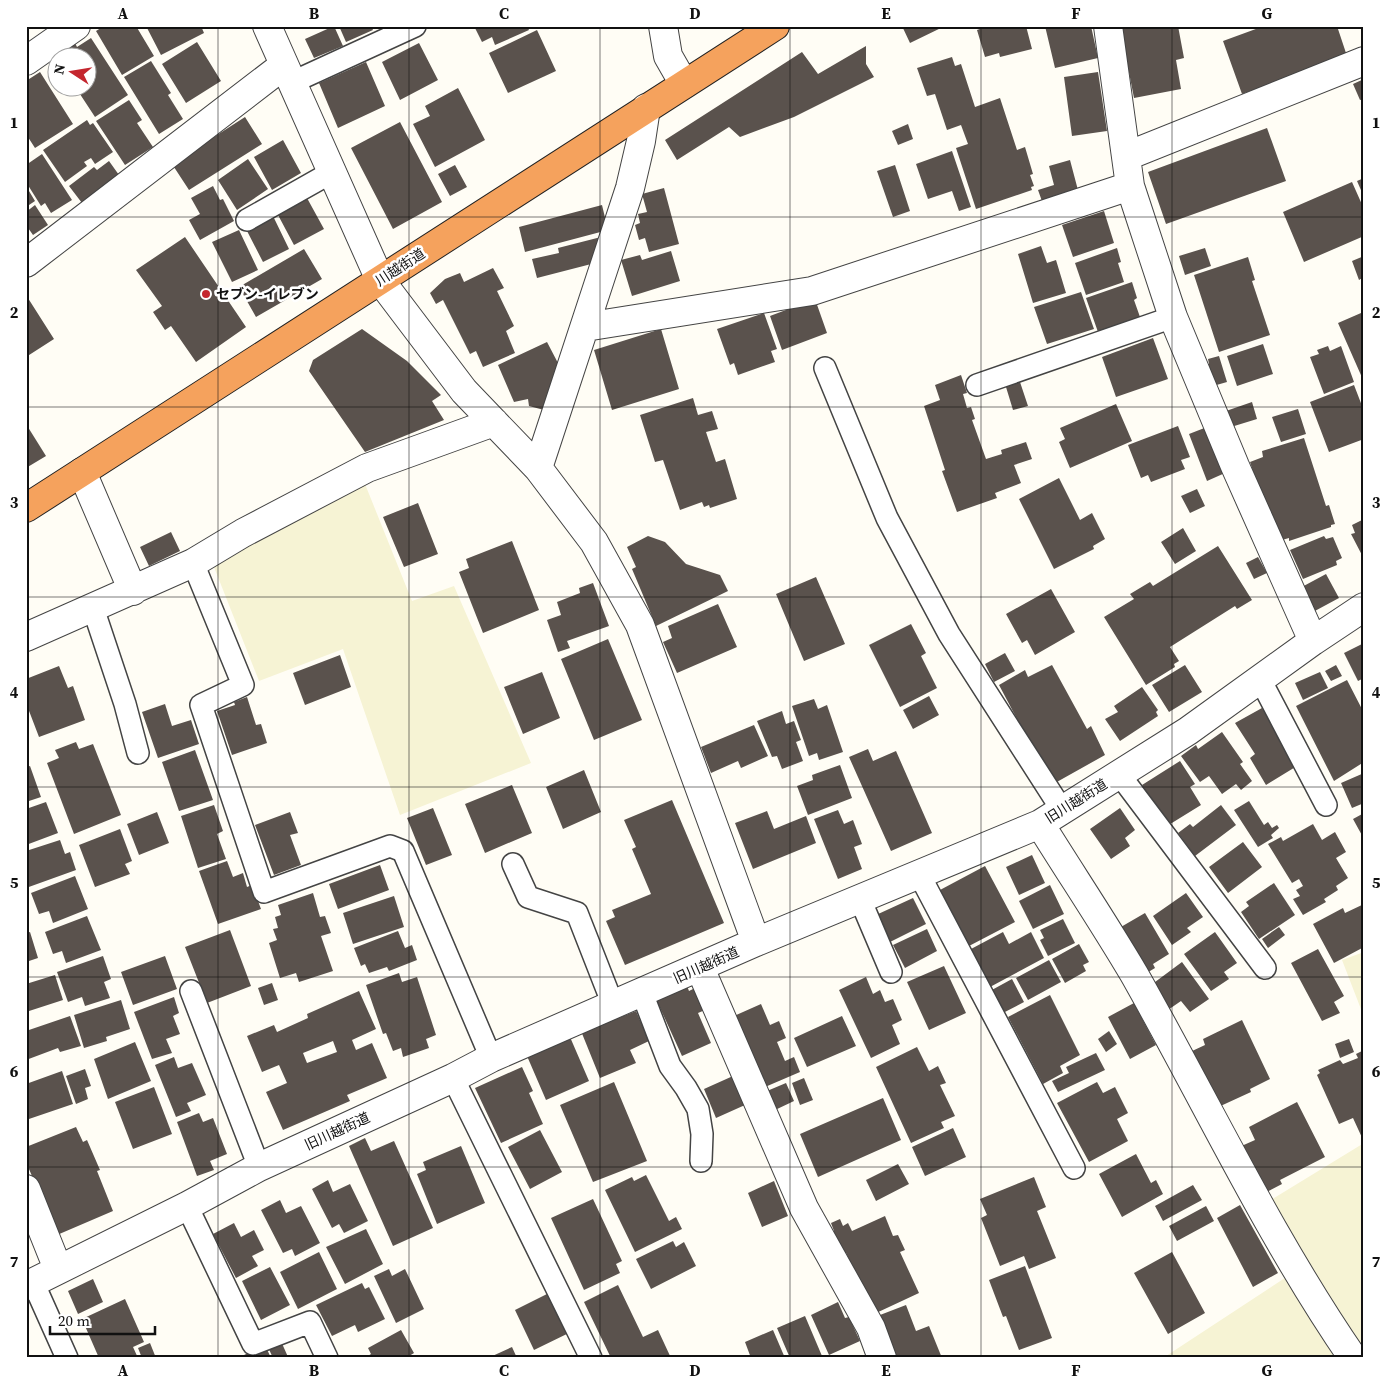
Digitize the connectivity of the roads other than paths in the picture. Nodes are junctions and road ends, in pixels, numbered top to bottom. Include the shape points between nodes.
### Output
1 (76, 26) edge
2 (267, 26) edge
3 (415, 26) edge
4 (663, 26) edge
5 (775, 26) edge
6 (1108, 26) edge
7 (26, 61) edge
8 (1364, 61) edge
9 (288, 74) junction
10 (684, 84) junction
11 (646, 108) junction
12 (1127, 156) junction
13 (332, 172) junction
14 (1130, 186) junction
15 (247, 220) dead end
16 (26, 262) edge
17 (380, 280) junction
18 (1173, 317) junction
19 (584, 327) junction
20 (825, 368) dead end
21 (977, 385) dead end
22 (494, 422) junction
23 (538, 468) junction
24 (82, 472) junction
25 (26, 508) edge
26 (193, 564) junction
27 (133, 591) junction
28 (1364, 607) edge
29 (93, 608) junction
30 (26, 638) edge
31 (1312, 641) junction
32 (1260, 681) junction
33 (138, 753) dead end
34 (1119, 774) junction
35 (1326, 805) dead end
36 (1051, 817) junction
37 (513, 864) dead end
38 (919, 874) junction
39 (860, 899) junction
40 (756, 942) junction
41 (700, 968) junction
42 (1265, 968) dead end
43 (891, 972) dead end
44 (191, 990) dead end
45 (642, 993) junction
46 (613, 1005) junction
47 (491, 1058) junction
48 (453, 1078) junction
49 (701, 1162) dead end
50 (259, 1167) junction
51 (1074, 1168) dead end
52 (26, 1189) edge
53 (187, 1206) junction
54 (58, 1269) junction
55 (30, 1284) edge
56 (67, 1358) edge
57 (327, 1358) edge
58 (591, 1358) edge
59 (882, 1358) edge
60 (1353, 1358) edge

1 - 7 street
2 - 9 street
3 - 9 lane
4 - 10 street via 668,56
5 - 10 highway, 川越街道
6 - 12 street
8 - 12 street
9 - 13 street
9 - 16 street
10 - 11 highway, 川越街道
11 - 17 highway, 川越街道
11 - 19 street via 630,188
12 - 14 street
13 - 15 lane
13 - 17 street
14 - 18 street
14 - 19 street via 812,291
17 - 22 street via 464,391
17 - 24 highway, 川越街道
18 - 21 lane
18 - 31 street
19 - 23 street
20 - 36 lane via 887,518
22 - 23 street
22 - 26 street via 367,468 243,533
23 - 40 street via 594,542 640,626
24 - 25 highway, 川越街道
24 - 27 street
26 - 27 street
26 - 47 lane via 243,685 201,705 264,892 390,846 403,851
27 - 29 street
28 - 31 street, 旧川越街道
29 - 30 street
29 - 33 lane
31 - 32 street, 旧川越街道
32 - 34 street, 旧川越街道
32 - 35 lane
34 - 36 street, 旧川越街道
34 - 42 lane
36 - 38 street, 旧川越街道
36 - 60 street via 1233,1161 1316,1304
37 - 46 lane via 528,897 577,913
38 - 39 street, 旧川越街道
38 - 51 lane
39 - 40 street, 旧川越街道
39 - 43 lane
40 - 41 street, 旧川越街道
41 - 45 street, 旧川越街道
41 - 59 street via 804,1208 871,1328
44 - 50 lane
45 - 46 street, 旧川越街道
45 - 49 lane via 670,1066 698,1110 702,1134
46 - 47 street, 旧川越街道
47 - 48 street, 旧川越街道
48 - 50 street, 旧川越街道
48 - 58 lane
50 - 53 street, 旧川越街道
52 - 54 street
53 - 54 street, 旧川越街道
53 - 57 lane via 253,1344 310,1322
54 - 55 street, 旧川越街道
55 - 56 lane

